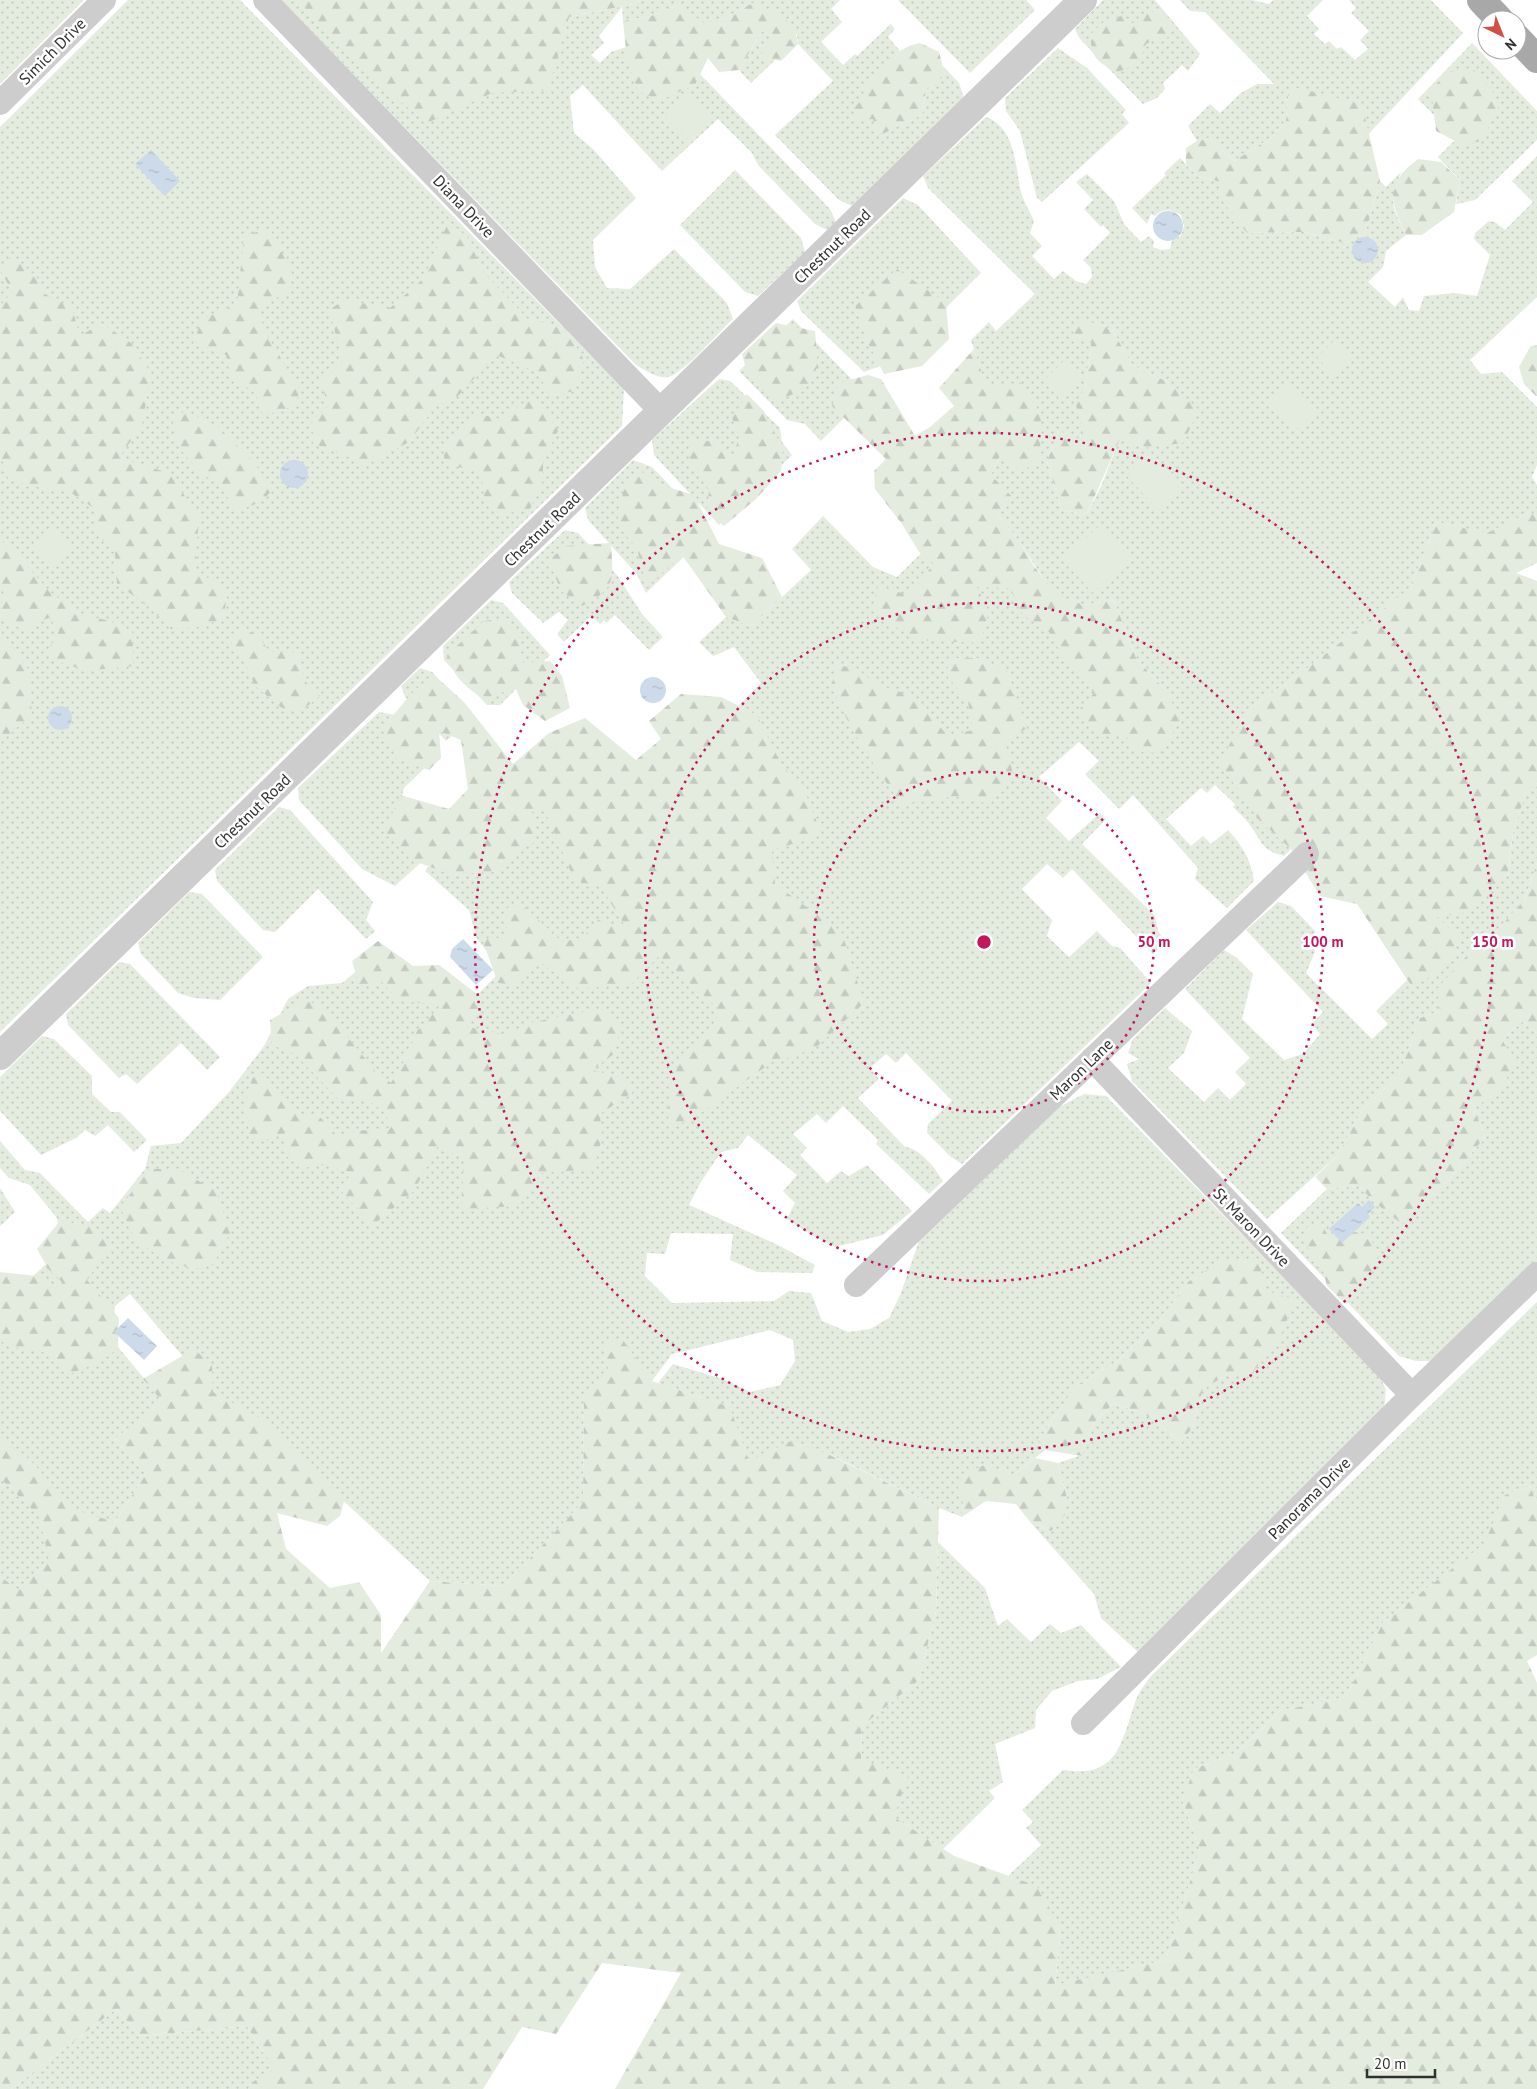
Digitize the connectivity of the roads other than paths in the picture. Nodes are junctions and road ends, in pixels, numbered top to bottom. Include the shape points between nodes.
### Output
1 (104, 0) edge
2 (265, 0) edge
3 (1083, 0) edge
4 (1481, 0) edge
5 (1490, 10) edge
6 (1527, 48) edge
7 (1537, 59) edge
8 (0, 103) edge
9 (662, 412) junction
10 (1307, 854) dead end
11 (0, 1056) edge
12 (1092, 1059) junction
13 (1537, 1274) edge
14 (856, 1286) dead end
15 (1412, 1394) junction
16 (1083, 1723) dead end

1 - 8 street, Simich Drive
2 - 9 street, Diana Drive
3 - 9 street, Chestnut Road
4 - 5 main road
6 - 7 main road
9 - 11 street, Chestnut Road
10 - 12 street, Maron Lane
12 - 14 street, Maron Lane
12 - 15 street, St Maron Drive
13 - 15 street, Panorama Drive
15 - 16 street, Panorama Drive

